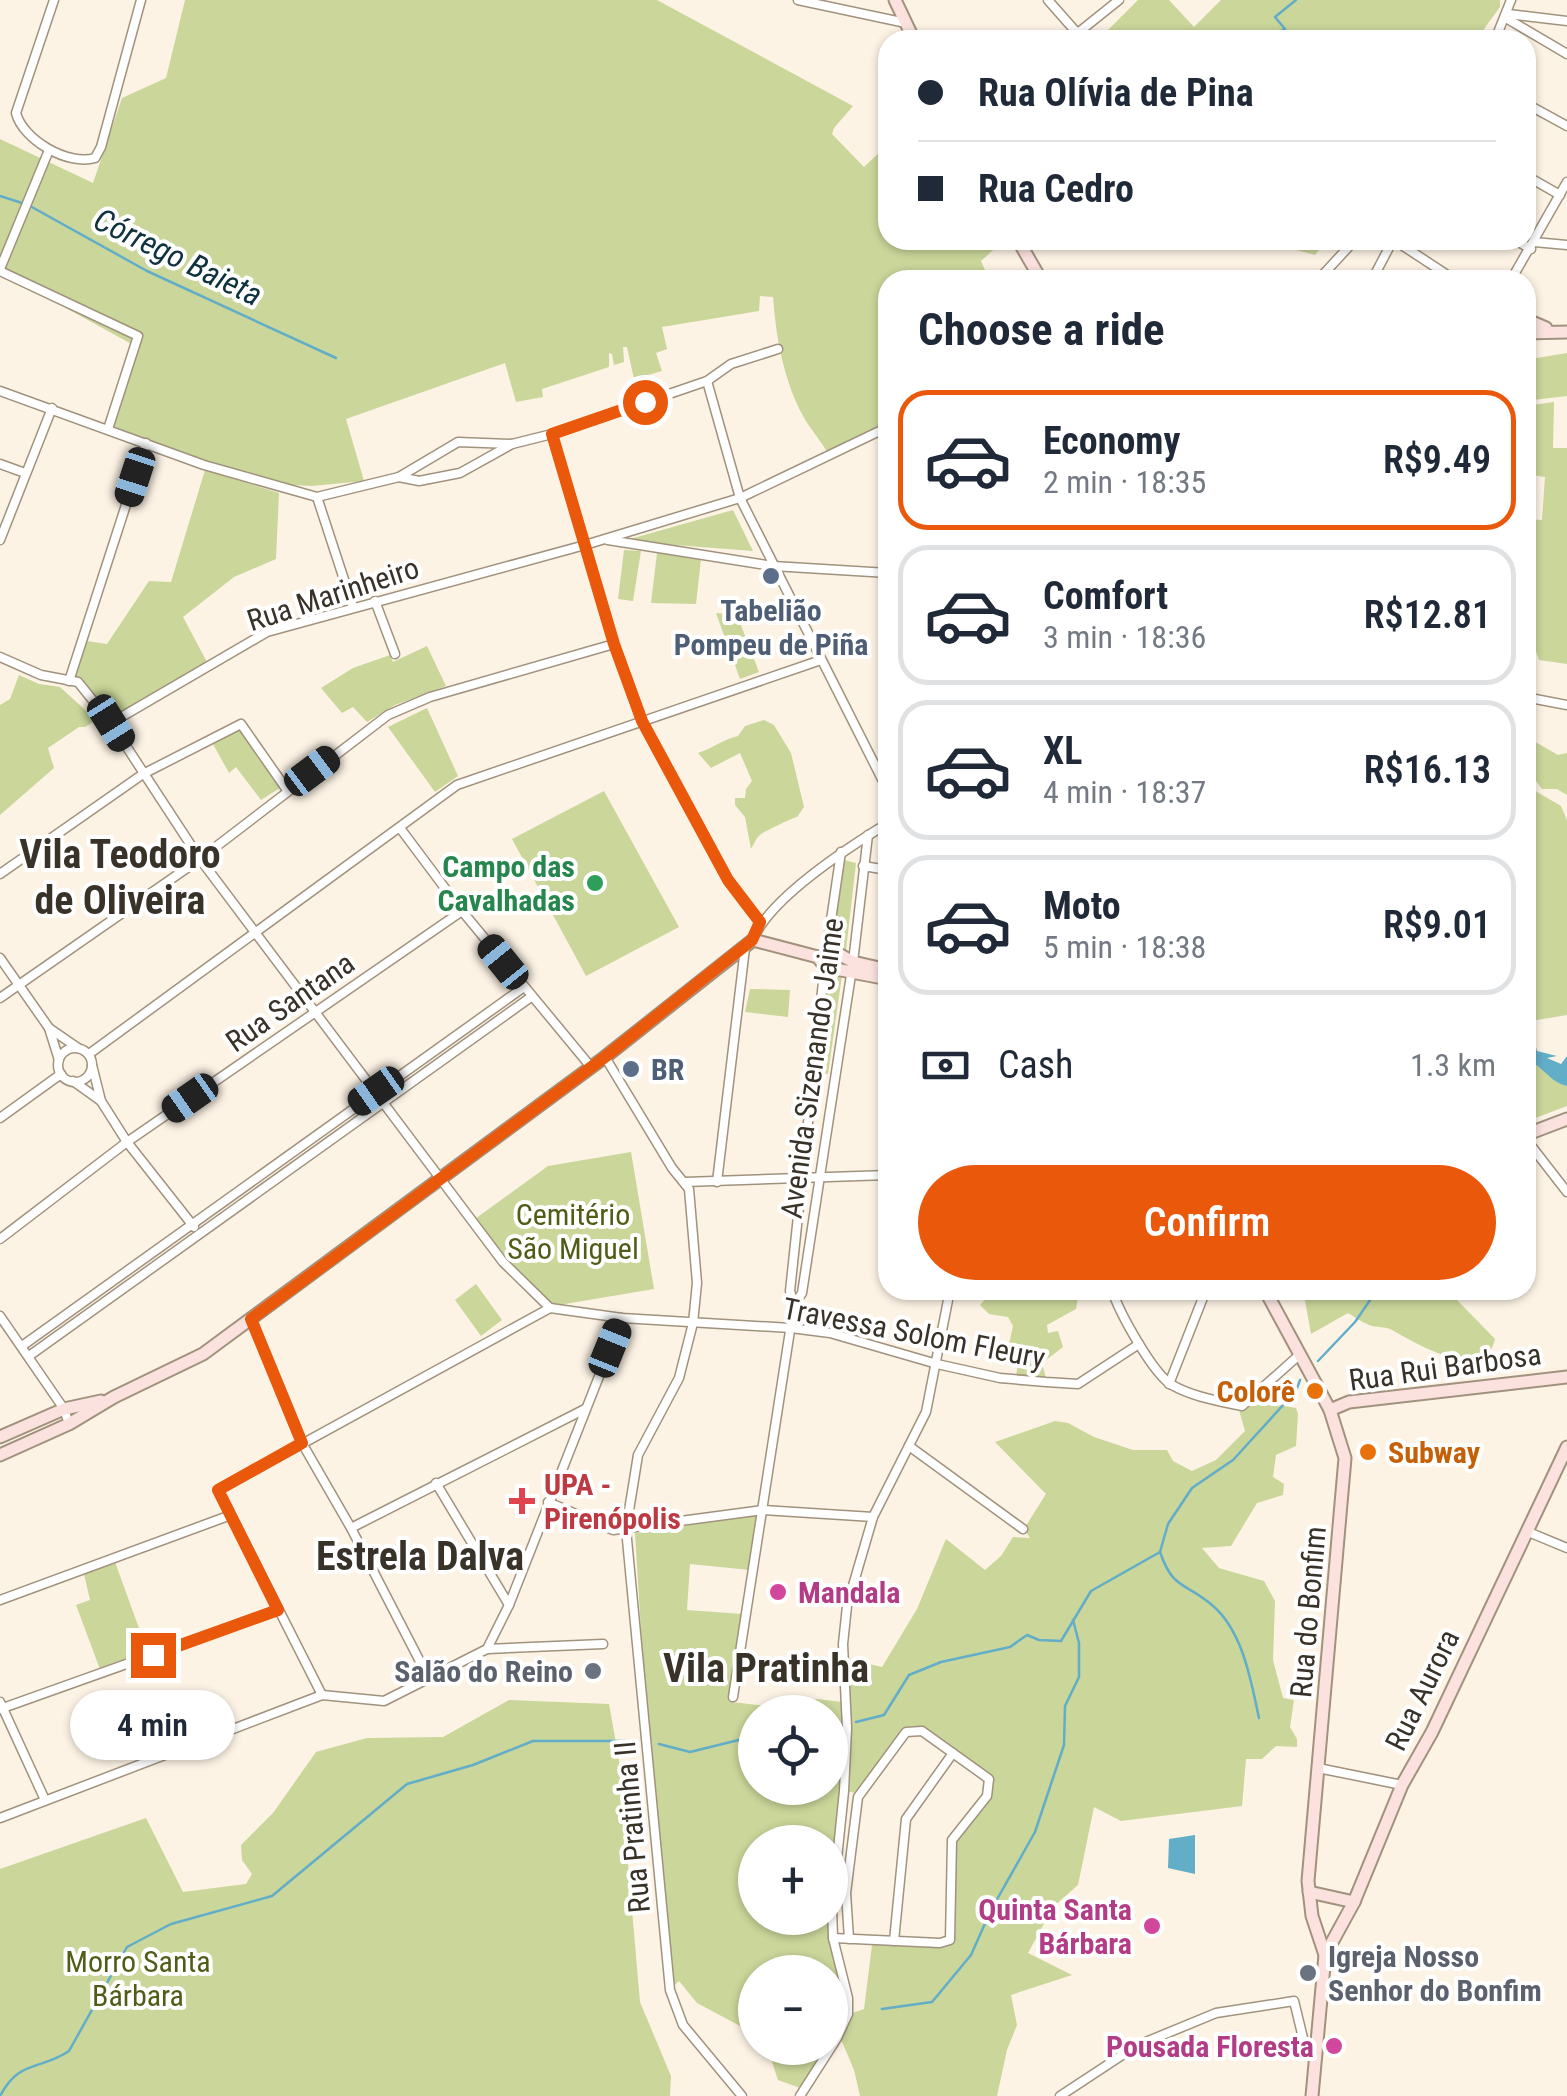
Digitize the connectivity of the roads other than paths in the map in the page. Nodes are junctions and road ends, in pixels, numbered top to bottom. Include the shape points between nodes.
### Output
1 (54, 0) edge
2 (141, 0) edge
3 (798, 0) edge
4 (895, 0) edge
5 (1048, 0) edge
6 (1119, 0) edge
7 (1511, 0) edge
8 (1507, 16) junction
9 (1567, 21) edge
10 (906, 22) junction
11 (910, 30) edge
12 (1068, 30) edge
13 (1082, 30) edge
14 (1500, 30) edge
15 (1529, 30) edge
16 (1536, 34) edge
17 (1567, 54) edge
18 (1536, 109) edge
19 (1567, 126) edge
20 (49, 150) junction
21 (1536, 181) edge
22 (1567, 182) edge
23 (1560, 195) junction
24 (1536, 239) edge
25 (1567, 245) edge
26 (1536, 246) edge
27 (1346, 250) edge
28 (1408, 250) edge
29 (0, 270) edge
30 (1327, 270) edge
31 (1440, 270) edge
32 (1536, 324) edge
33 (1550, 330) junction
34 (1536, 331) edge
35 (1567, 332) edge
36 (778, 349) dead end
37 (707, 380) junction
38 (0, 391) edge
39 (52, 408) junction
40 (108, 429) junction
41 (878, 431) edge
42 (552, 434) junction
43 (146, 443) junction
44 (512, 444) junction
45 (0, 464) edge
46 (25, 473) junction
47 (398, 477) junction
48 (317, 497) junction
49 (740, 498) junction
50 (0, 540) edge
51 (603, 540) junction
52 (585, 545) junction
53 (773, 566) junction
54 (878, 573) edge
55 (375, 601) junction
56 (353, 607) junction
57 (614, 644) junction
58 (396, 654) dead end
59 (0, 656) edge
60 (821, 660) junction
61 (70, 681) junction
62 (1536, 699) edge
63 (1567, 705) edge
64 (642, 721) junction
65 (111, 723) junction
66 (878, 771) edge
67 (144, 774) junction
68 (287, 790) junction
69 (400, 828) junction
70 (878, 829) edge
71 (868, 835) junction
72 (841, 852) junction
73 (200, 859) junction
74 (863, 866) junction
75 (878, 868) edge
76 (0, 874) edge
77 (462, 911) junction
78 (760, 922) junction
79 (256, 932) junction
80 (749, 943) junction
81 (0, 958) edge
82 (823, 959) junction
83 (852, 966) junction
84 (878, 969) edge
85 (878, 975) edge
86 (20, 985) junction
87 (524, 987) junction
88 (532, 997) junction
89 (0, 998) edge
90 (315, 1010) junction
91 (49, 1028) junction
92 (78, 1048) junction
93 (89, 1054) junction
94 (605, 1057) junction
95 (59, 1060) junction
96 (92, 1065) junction
97 (591, 1067) junction
98 (61, 1074) junction
99 (72, 1082) junction
100 (376, 1091) junction
101 (101, 1102) junction
102 (384, 1102) junction
103 (0, 1118) edge
104 (1567, 1119) edge
105 (1536, 1132) edge
106 (127, 1142) junction
107 (1536, 1151) edge
108 (878, 1175) edge
109 (818, 1177) junction
110 (441, 1178) junction
111 (802, 1179) junction
112 (685, 1182) junction
113 (717, 1182) junction
114 (1567, 1192) edge
115 (190, 1223) junction
116 (199, 1234) junction
117 (0, 1239) edge
118 (131, 1266) junction
119 (139, 1278) junction
120 (948, 1300) edge
121 (1115, 1300) edge
122 (1202, 1300) edge
123 (1269, 1300) edge
124 (794, 1305) junction
125 (550, 1308) junction
126 (0, 1316) edge
127 (622, 1318) junction
128 (251, 1319) junction
129 (692, 1323) junction
130 (791, 1328) junction
131 (1139, 1344) junction
132 (22, 1346) junction
133 (29, 1356) junction
134 (1298, 1356) junction
135 (938, 1364) junction
136 (1567, 1377) edge
137 (1169, 1384) junction
138 (114, 1398) junction
139 (64, 1409) junction
140 (585, 1409) junction
141 (1330, 1410) junction
142 (69, 1424) junction
143 (0, 1437) edge
144 (302, 1443) junction
145 (909, 1446) junction
146 (1567, 1447) edge
147 (0, 1455) edge
148 (436, 1483) junction
149 (548, 1502) junction
150 (762, 1510) junction
151 (231, 1516) junction
152 (873, 1517) junction
153 (351, 1528) junction
154 (626, 1530) junction
155 (1022, 1530) dead end
156 (1526, 1532) junction
157 (1567, 1548) edge
158 (0, 1600) edge
159 (508, 1605) junction
160 (278, 1610) junction
161 (603, 1644) dead end
162 (487, 1650) junction
163 (428, 1677) junction
164 (322, 1695) junction
165 (733, 1696) dead end
166 (1, 1706) edge
167 (953, 1753) junction
168 (1318, 1768) junction
169 (1402, 1786) junction
170 (45, 1800) junction
171 (0, 1818) edge
172 (1309, 1892) junction
173 (1354, 1902) junction
174 (833, 1938) junction
175 (848, 1939) junction
176 (894, 1941) junction
177 (1325, 1955) junction
178 (1315, 2053) junction
179 (742, 2096) edge
180 (800, 2096) edge
181 (1060, 2096) edge
182 (1312, 2096) edge

1 - 20 street via 16,113 19,124
2 - 20 street via 96,158
3 - 10 street
4 - 10 main road
5 - 12 street
6 - 13 street
7 - 8 street
8 - 9 street
8 - 14 street
8 - 15 street
10 - 11 main road
16 - 17 street
18 - 19 street
20 - 29 street
21 - 23 street
22 - 23 street
23 - 24 street
25 - 26 street
27 - 30 street
28 - 31 street
29 - 40 street via 138,336
32 - 33 main road
33 - 34 main road
33 - 35 main road
36 - 37 street via 731,364
37 - 42 street
37 - 49 street
38 - 39 street
39 - 40 street
39 - 46 street
40 - 43 street
41 - 49 street, Rua Marinheiro
42 - 44 street
42 - 52 street
43 - 48 street
43 - 61 street
44 - 47 street via 460,472 420,481
44 - 47 street via 458,442
45 - 46 street
46 - 50 street
47 - 48 street
48 - 56 street
49 - 51 street, Rua Marinheiro
49 - 53 street
51 - 52 street, Rua Marinheiro
51 - 53 street
52 - 55 street, Rua Marinheiro
52 - 57 street
53 - 54 street
53 - 60 street
55 - 56 street, Rua Marinheiro
55 - 58 street
56 - 65 street, Rua Marinheiro via 266,632
57 - 64 street
57 - 68 street via 388,715
59 - 61 street
60 - 64 street
60 - 66 street
61 - 65 street via 78,682
62 - 63 street
64 - 69 street via 458,785
64 - 78 street via 728,880
65 - 67 street
67 - 68 street via 241,724
67 - 73 street
67 - 76 street
68 - 73 street
69 - 77 street
69 - 79 street
70 - 71 street
71 - 72 street
71 - 74 street, Avenida Sizenando Jaime
72 - 78 street
72 - 82 street, Avenida Sizenando Jaime
73 - 79 street
73 - 86 street
74 - 75 street
74 - 83 street, Avenida Sizenando Jaime
77 - 87 street
77 - 90 street, Rua Santana
78 - 80 street
79 - 90 street
79 - 93 street
80 - 82 main road
80 - 94 main road
80 - 113 street
81 - 86 street
82 - 83 main road via 837,953
82 - 111 street, Avenida Sizenando Jaime
83 - 84 main road
83 - 85 main road
83 - 109 street, Avenida Sizenando Jaime
86 - 89 street
86 - 91 street
87 - 88 street
87 - 100 street
88 - 97 street
88 - 102 street
90 - 100 street
90 - 106 street, Rua Santana
91 - 92 street
91 - 95 street
92 - 93 street
92 - 95 street
93 - 96 street
94 - 97 main road
94 - 112 street
95 - 98 street
96 - 99 street via 86,1078
96 - 101 street
97 - 110 main road
98 - 99 street
98 - 103 street
99 - 101 street
100 - 102 street
100 - 115 street
101 - 106 street
102 - 110 street
102 - 116 street
104 - 105 main road
106 - 115 street
106 - 117 street, Rua Santana
107 - 114 street
108 - 109 street
109 - 111 street
109 - 124 street, Avenida Sizenando Jaime via 802,1293
110 - 125 street via 503,1262
110 - 128 main road
111 - 113 street
111 - 124 street, Avenida Sizenando Jaime
112 - 113 street
112 - 129 street, Rua Pratinha II via 697,1283
115 - 116 street
115 - 118 street
116 - 119 street
118 - 119 street
118 - 132 street
119 - 133 street
120 - 135 street
121 - 131 street
122 - 137 street
123 - 134 main road, Rua do Bonfim
124 - 130 street, Avenida Sizenando Jaime
125 - 127 street, Travessa Solom Fleury
125 - 144 street
126 - 132 street
127 - 129 street, Travessa Solom Fleury
127 - 140 street
128 - 138 main road via 203,1354
128 - 144 street
129 - 130 street, Travessa Solom Fleury
129 - 154 street, Rua Pratinha II via 679,1378 638,1456
130 - 135 street, Travessa Solom Fleury
130 - 150 street, Avenida Sizenando Jaime
131 - 135 street, Travessa Solom Fleury via 1078,1384
131 - 137 street
132 - 133 street
133 - 139 street
134 - 137 street via 1242,1406
134 - 141 main road, Rua do Bonfim
135 - 145 street
136 - 141 main road, Rua Rui Barbosa via 1348,1402
138 - 139 main road
138 - 142 main road
139 - 142 street
139 - 143 main road
140 - 148 street
140 - 149 street
141 - 168 main road, Rua do Bonfim via 1346,1458
142 - 147 main road
144 - 151 street via 218,1490
144 - 153 street
145 - 152 street
145 - 155 street
146 - 156 main road, Rua Aurora
148 - 153 street
148 - 159 street
149 - 154 street
149 - 159 street
150 - 152 street
150 - 154 street
150 - 165 street, Avenida Sizenando Jaime
151 - 158 street
151 - 160 street
152 - 174 street via 843,1644 847,1728
153 - 163 street
154 - 179 street, Rua Pratinha II via 670,1990 683,2025
156 - 157 street
156 - 169 main road, Rua Aurora
159 - 162 street
160 - 164 street
160 - 166 street
161 - 162 street
162 - 163 street
163 - 164 street via 384,1701
164 - 170 street
166 - 170 street
167 - 175 street via 922,1731 906,1732 858,1797 846,1893
167 - 176 street via 906,1819
167 - 176 street via 990,1779 990,1788 952,1840 950,1940
168 - 169 street
168 - 172 main road, Rua do Bonfim
169 - 173 main road, Rua Aurora
170 - 171 street
172 - 173 main road
172 - 177 main road, Rua do Bonfim
173 - 177 main road, Rua Aurora
174 - 175 street
174 - 180 street via 848,2014
175 - 176 street
177 - 178 main road
178 - 181 street via 1304,2042 1294,2001 1216,2012 1136,2046
178 - 182 main road

